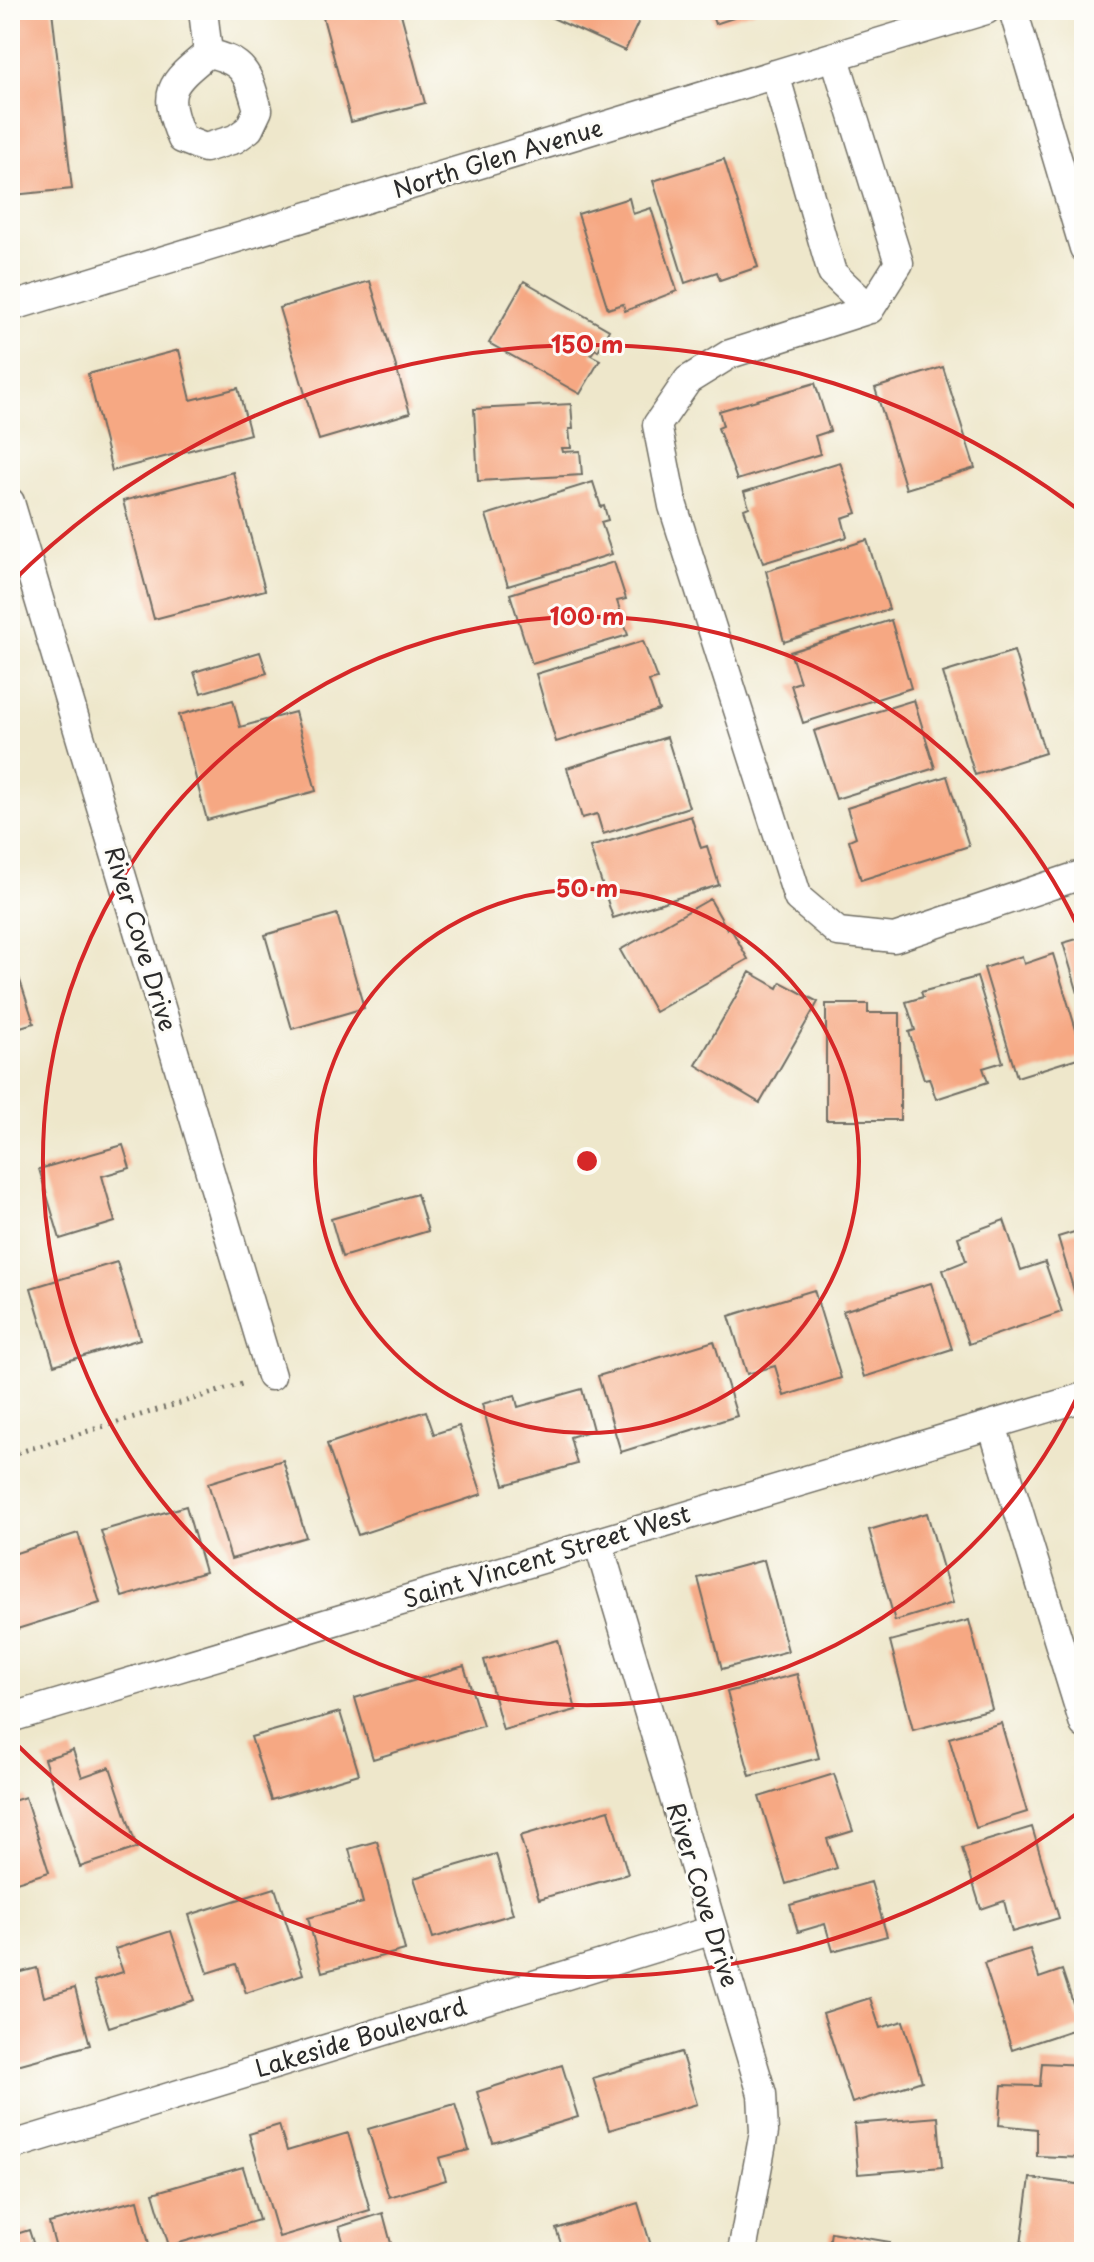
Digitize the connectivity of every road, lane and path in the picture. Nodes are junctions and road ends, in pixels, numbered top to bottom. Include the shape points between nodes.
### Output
1 (203, 10) edge
2 (986, 10) edge
3 (1013, 10) edge
4 (208, 53) dead end
5 (835, 58) junction
6 (775, 74) junction
7 (1084, 248) edge
8 (10, 307) edge
9 (870, 309) junction
10 (10, 502) edge
11 (1084, 874) edge
12 (271, 1376) joint
13 (1084, 1397) edge
14 (992, 1425) junction
15 (10, 1455) edge
16 (598, 1542) junction
17 (10, 1718) edge
18 (1084, 1724) edge
19 (713, 1930) junction
20 (10, 2146) edge
21 (742, 2252) edge

1 - 4 street
2 - 5 street, North Glen Avenue
3 - 7 street
5 - 6 street, North Glen Avenue
5 - 9 street via 899,263
6 - 8 street, North Glen Avenue
6 - 9 street via 832,273
9 - 11 street via 730,354 688,380 657,425 673,506 798,898 838,932 894,938
10 - 12 street, River Cove Drive
12 - 15 path
13 - 14 street, Saint Vincent Street West
14 - 16 street, Saint Vincent Street West
14 - 18 street
16 - 17 street, Saint Vincent Street West
16 - 19 street, River Cove Drive
19 - 20 street, Lakeside Boulevard
19 - 21 street, River Cove Drive via 762,2094 764,2132

